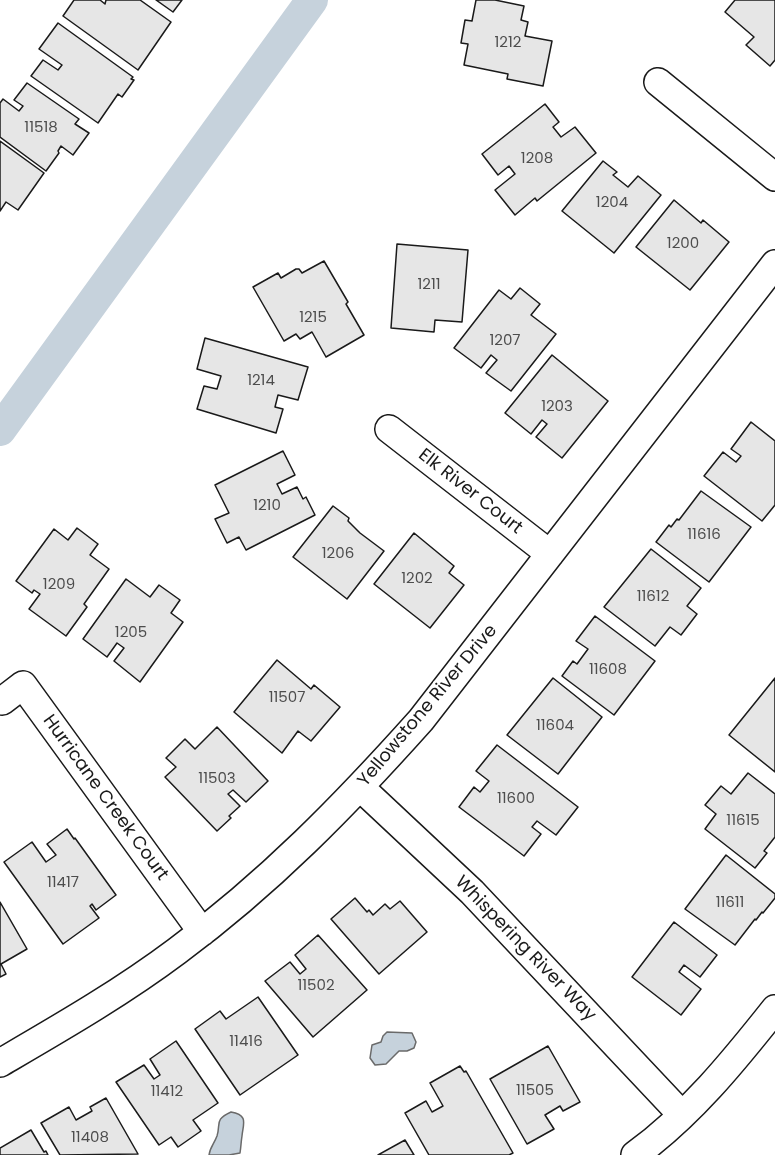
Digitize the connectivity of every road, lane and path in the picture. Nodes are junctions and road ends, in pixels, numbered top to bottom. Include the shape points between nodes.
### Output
1 (658, 82) dead end
2 (775, 177) edge
3 (775, 264) edge
4 (389, 429) dead end
5 (550, 554) junction
6 (2, 701) dead end
7 (361, 788) junction
8 (202, 932) junction
9 (775, 1009) edge
10 (0, 1063) edge
11 (682, 1116) junction
12 (635, 1155) edge

1 - 2 street
3 - 5 street, Yellowstone River Drive
4 - 5 street, Elk River Court
5 - 7 street, Yellowstone River Drive via 421,720
6 - 8 street, Hurricane Creek Court via 23,686
7 - 8 street, Yellowstone River Drive via 274,873
7 - 11 street, Whispering River Way via 472,892
8 - 10 street, Yellowstone River Drive via 96,1007
9 - 11 street via 731,1065
11 - 12 street

